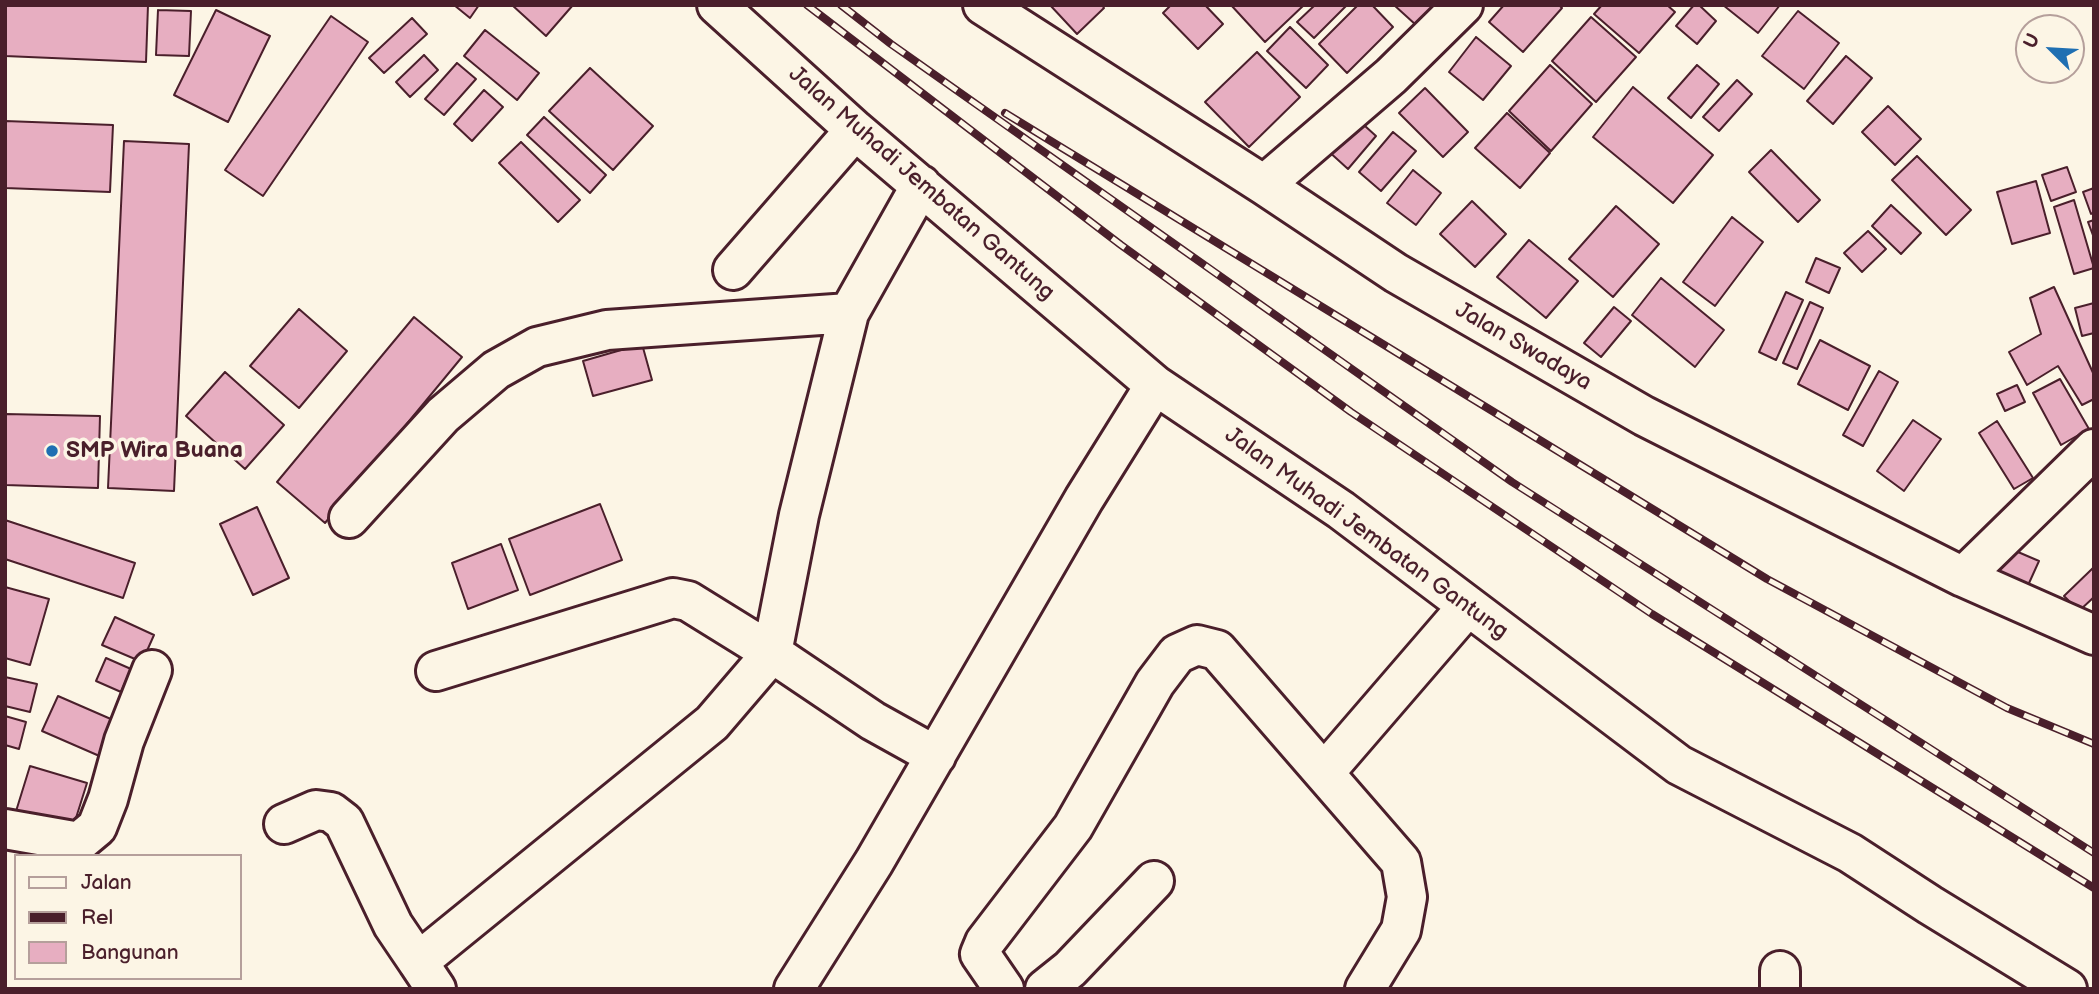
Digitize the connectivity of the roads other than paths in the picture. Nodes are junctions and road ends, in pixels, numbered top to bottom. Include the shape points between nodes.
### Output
1 (717, 5) edge
2 (983, 5) edge
3 (1463, 5) edge
4 (855, 130) junction
5 (921, 185) junction
6 (1264, 185) junction
7 (733, 270) dead end
8 (849, 313) junction
9 (1155, 385) junction
10 (2094, 449) edge
11 (349, 518) dead end
12 (1963, 577) junction
13 (1468, 606) junction
14 (2089, 627) edge
15 (772, 653) junction
16 (152, 670) dead end
17 (436, 671) dead end
18 (936, 756) junction
19 (1324, 773) junction
20 (284, 824) dead end
21 (5, 829) edge
22 (1154, 881) dead end
23 (427, 975) edge
24 (794, 989) edge
25 (1004, 989) edge
26 (1045, 989) edge
27 (1365, 989) edge
28 (2067, 989) edge

1 - 4 street, Jalan Muhadi Jembatan Gantung
2 - 6 street, Jalan Swadaya
3 - 6 street via 1391,76
4 - 5 street, Jalan Muhadi Jembatan Gantung
4 - 7 street
5 - 8 street
5 - 9 street, Jalan Muhadi Jembatan Gantung
6 - 12 street, Jalan Swadaya via 1396,273 1644,416
8 - 11 street via 607,330 537,347 496,370 443,415
8 - 15 street via 799,516
9 - 13 street, Jalan Muhadi Jembatan Gantung via 1340,510
9 - 18 street
10 - 12 street
12 - 14 street, Jalan Swadaya
13 - 19 street
13 - 28 street, Jalan Muhadi Jembatan Gantung via 1679,765 1850,853
15 - 17 street via 688,601 673,598
15 - 18 street via 873,721
15 - 23 street via 712,723
16 - 21 street via 97,828 79,842
18 - 24 street
19 - 25 street via 1217,650 1197,645 1177,654 1155,683 1073,827 985,942 980,954
19 - 27 street via 1401,862 1407,897 1401,930
20 - 23 street via 316,810 331,812 344,822 393,925
22 - 26 street

